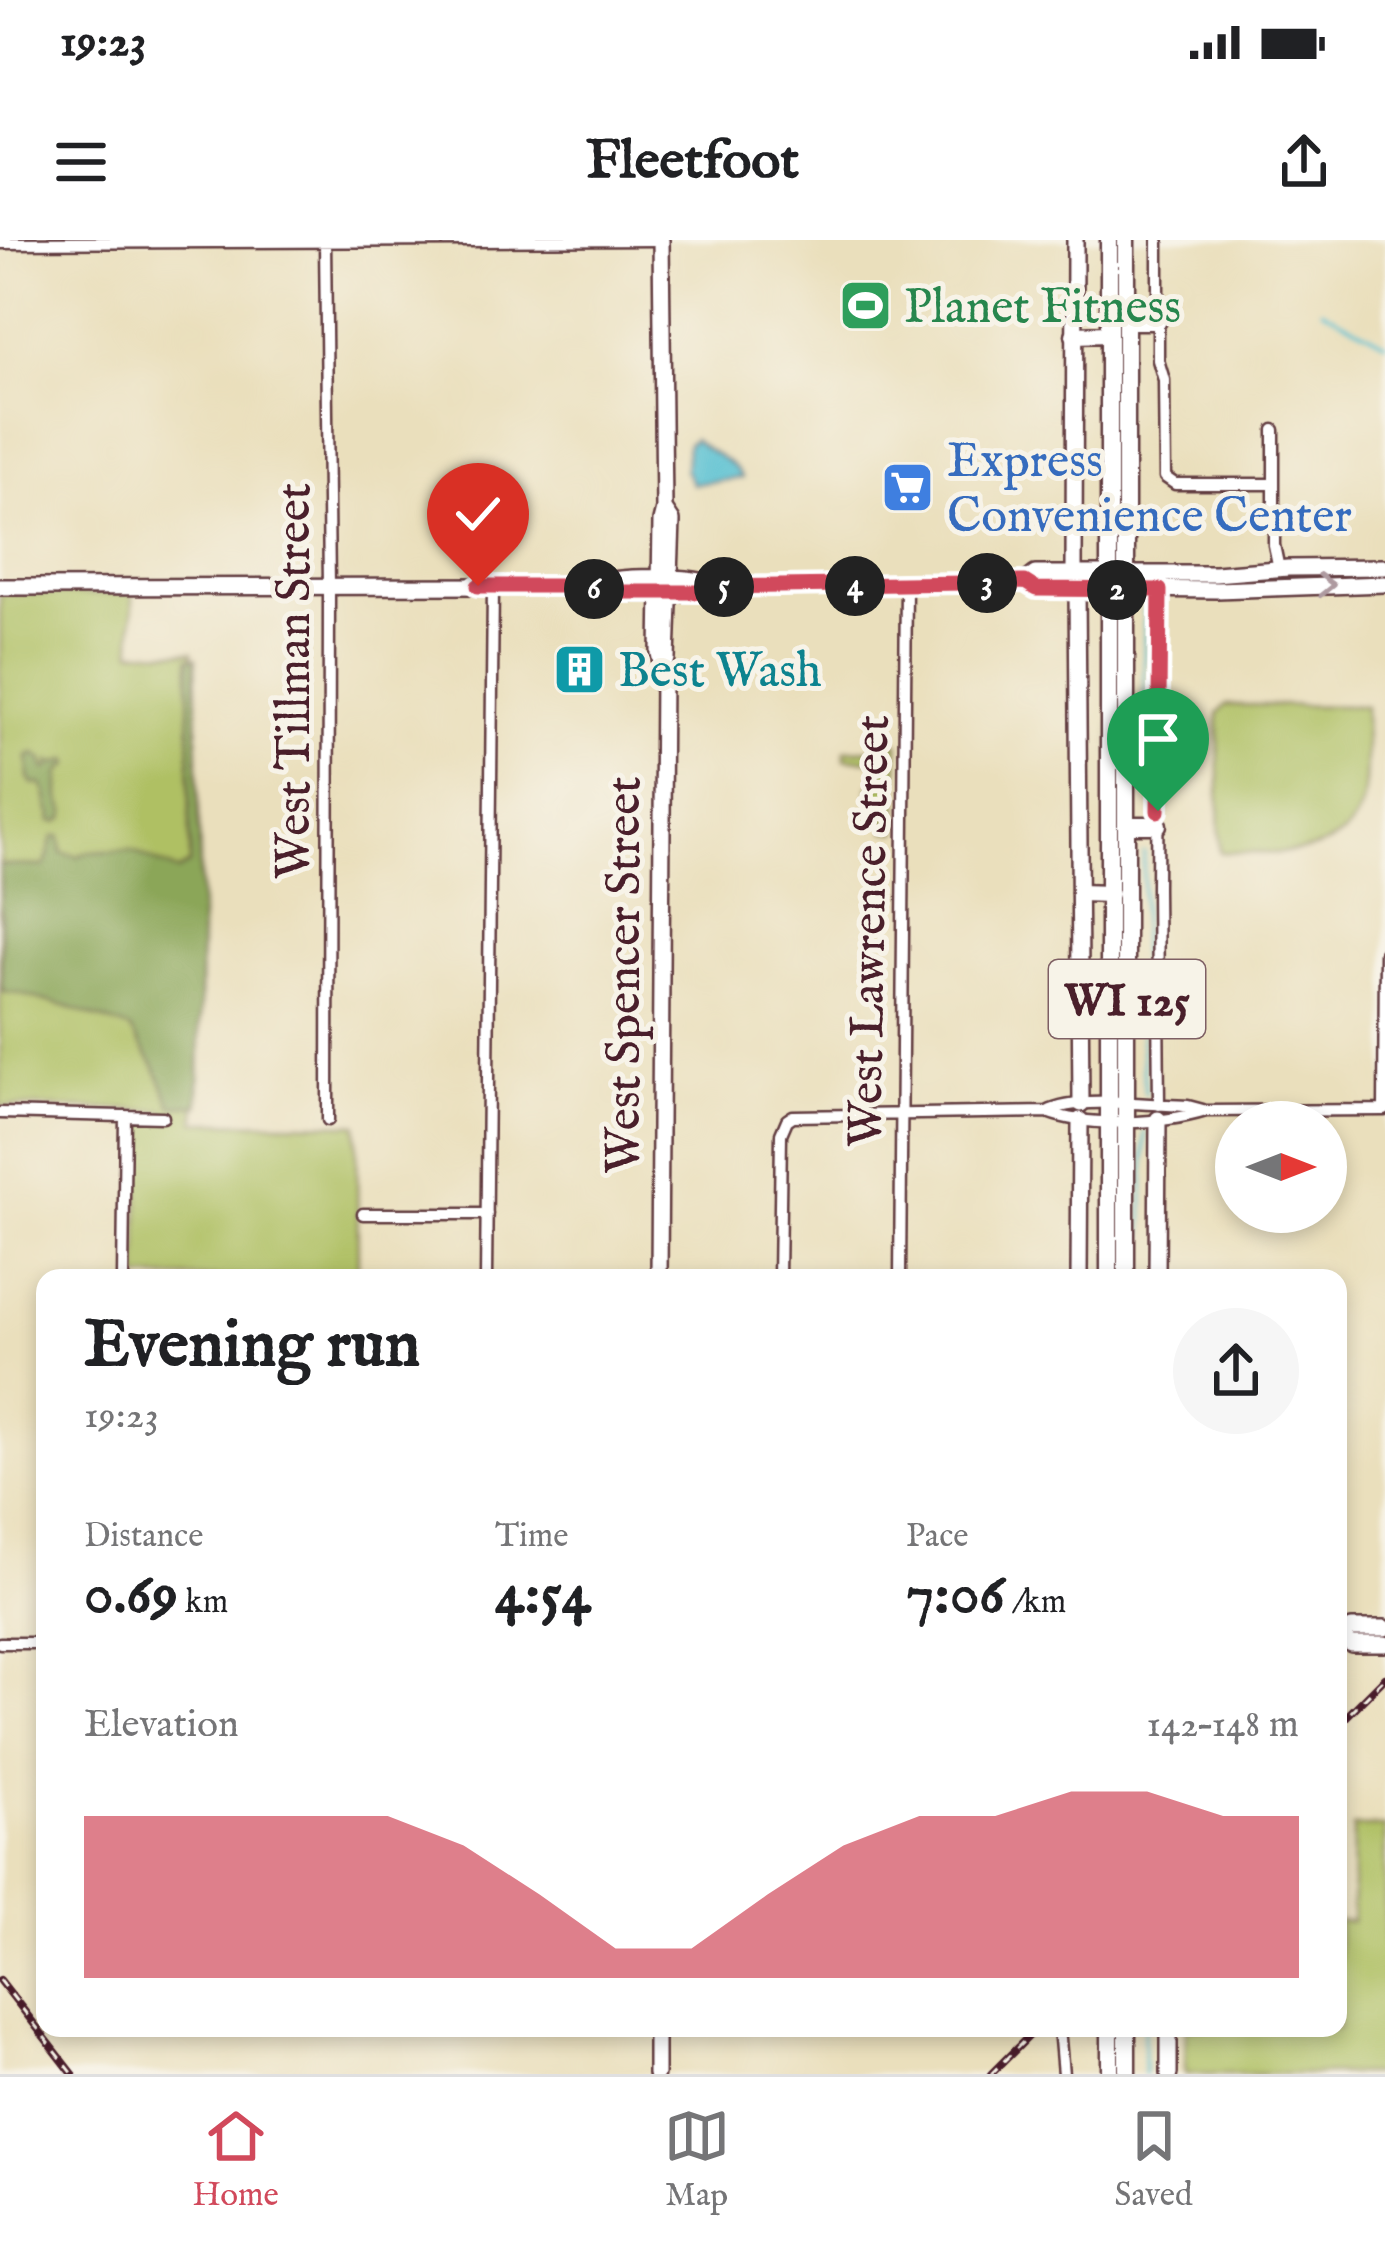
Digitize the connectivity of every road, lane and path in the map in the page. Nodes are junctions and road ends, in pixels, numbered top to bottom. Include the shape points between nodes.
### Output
1 (661, 240) edge
2 (1075, 240) edge
3 (1109, 240) edge
4 (1126, 240) edge
5 (1158, 240) edge
6 (326, 242) edge
7 (0, 243) edge
8 (1126, 321) junction
9 (1158, 321) junction
10 (1109, 334) junction
11 (1074, 335) junction
12 (1274, 430) dead end
13 (1274, 484) junction
14 (1274, 545) junction
15 (1385, 567) edge
16 (1279, 569) junction
17 (1256, 570) junction
18 (1076, 581) junction
19 (1118, 582) junction
20 (1385, 584) edge
21 (906, 585) junction
22 (329, 586) junction
23 (493, 586) junction
24 (666, 586) junction
25 (0, 587) edge
26 (1226, 589) junction
27 (1160, 590) junction
28 (1127, 825) junction
29 (1158, 825) junction
30 (1080, 893) junction
31 (1110, 894) junction
32 (1385, 953) edge
33 (1384, 1110) edge
34 (1080, 1112) junction
35 (0, 1113) edge
36 (1118, 1113) junction
37 (1158, 1113) junction
38 (901, 1114) junction
39 (124, 1116) junction
40 (164, 1117) dead end
41 (328, 1120) dead end
42 (363, 1214) dead end
43 (487, 1214) junction
44 (124, 1269) edge
45 (486, 1269) edge
46 (659, 1269) edge
47 (779, 1269) edge
48 (900, 1269) edge
49 (1079, 1269) edge
50 (1109, 1269) edge
51 (1126, 1269) edge
52 (1157, 1269) edge
53 (1385, 1628) edge
54 (1347, 1631) edge
55 (0, 1642) edge
56 (36, 1642) edge
57 (1347, 1642) edge
58 (1385, 1644) edge
59 (656, 2037) edge
60 (1060, 2037) edge
61 (1110, 2037) edge
62 (1127, 2037) edge
63 (1169, 2037) edge
64 (656, 2074) edge
65 (1063, 2074) edge
66 (1110, 2074) edge
67 (1127, 2074) edge
68 (1169, 2074) edge

1 - 6 street
1 - 24 street, West Spencer Street via 664,509 672,521
2 - 11 street
3 - 10 main road, WI 125
4 - 8 main road, WI 125
5 - 9 street
6 - 7 street
6 - 22 street, West Tillman Street
8 - 9 main road
8 - 19 main road, WI 125
9 - 13 street via 1166,479
10 - 11 main road
10 - 19 main road, WI 125
11 - 18 street
12 - 13 street
13 - 14 street
14 - 16 street
14 - 17 street
15 - 16 street
16 - 17 street
16 - 26 street via 1273,579
17 - 19 street
18 - 19 street
18 - 21 street via 1035,574 1025,582
18 - 30 street
19 - 27 street
19 - 28 main road, WI 125
19 - 31 main road, WI 125
26 -> 20 street
21 - 24 street via 708,592
21 - 38 street, West Lawrence Street
22 - 23 street
22 - 25 street
22 - 41 street, West Tillman Street
23 - 24 street
23 - 43 street
24 - 46 street, West Spencer Street
26 - 27 street
27 - 29 street
28 - 29 main road
28 - 36 main road, WI 125
29 - 37 street
30 - 31 main road
30 - 34 street
31 - 36 main road, WI 125
32 - 33 street
33 - 37 street
34 - 36 street
34 - 38 street
34 - 49 street
35 - 39 street
36 - 37 street
36 - 50 main road, WI 125
36 - 51 main road, WI 125
37 - 52 street
38 - 47 street via 789,1118 781,1134
38 - 48 street, West Lawrence Street
39 - 40 street
39 - 44 street
42 - 43 street
43 - 45 street
53 - 54 street
55 - 56 street
57 - 58 street
59 - 64 street
60 - 65 street
61 - 66 main road
62 - 67 main road
63 - 68 street

